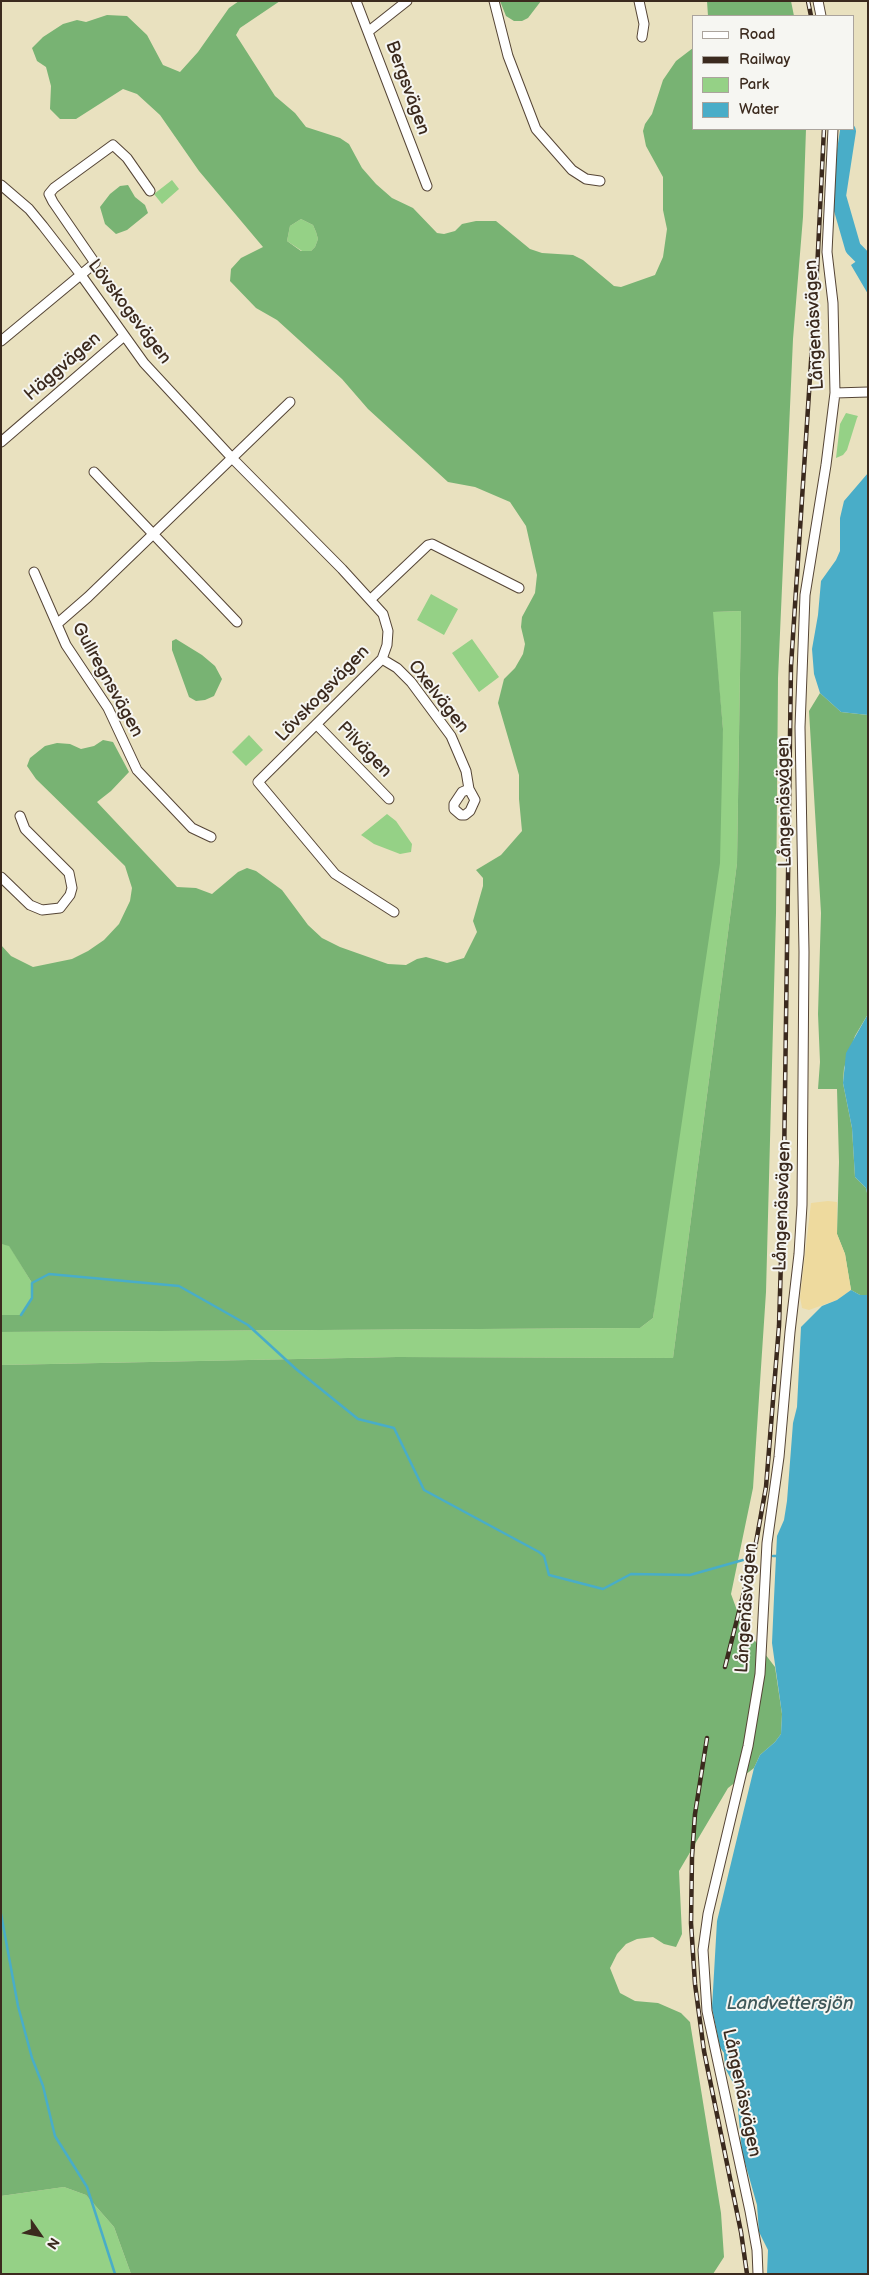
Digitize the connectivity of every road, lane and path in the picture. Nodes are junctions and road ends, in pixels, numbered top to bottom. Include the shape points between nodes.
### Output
1 (356, 1) edge
2 (407, 1) edge
3 (494, 1) edge
4 (640, 1) edge
5 (818, 1) edge
6 (821, 15) edge
7 (369, 31) junction
8 (642, 37) dead end
9 (833, 130) edge
10 (600, 181) dead end
11 (1, 185) edge
12 (427, 186) dead end
13 (150, 191) dead end
14 (81, 275) junction
15 (124, 336) junction
16 (1, 341) edge
17 (868, 392) edge
18 (835, 393) junction
19 (290, 402) dead end
20 (1, 442) edge
21 (233, 459) junction
22 (94, 472) dead end
23 (152, 534) junction
24 (34, 572) dead end
25 (519, 588) dead end
26 (371, 599) junction
27 (237, 622) dead end
28 (57, 624) junction
29 (382, 659) junction
30 (316, 724) junction
31 (469, 789) dead end
32 (389, 799) dead end
33 (20, 816) dead end
34 (211, 837) dead end
35 (1, 877) edge
36 (394, 912) dead end
37 (758, 2274) edge

1 - 7 street, Bergsvägen
2 - 7 street
3 - 10 street via 508,56 536,129 572,170 586,179
4 - 8 street via 644,24
5 - 6 street
7 - 12 street, Bergsvägen
9 - 18 street, Långenäsvägen via 827,252 833,303
11 - 14 street, Lövskogsvägen via 29,209
13 - 14 street via 127,158 113,145 54,188 50,194 53,202 95,263
14 - 15 street, Lövskogsvägen
14 - 16 street
15 - 20 street, Häggvägen
15 - 21 street, Lövskogsvägen via 144,363
17 - 18 street
18 - 37 street, Långenäsvägen via 809,563 803,627 800,727 804,1065 799,1254 780,1457 767,1542 760,1674 748,1746 708,1914 703,1950 707,2011 750,2211
19 - 21 street
21 - 23 street, Gullregnsvägen
21 - 26 street, Lövskogsvägen
22 - 23 street
23 - 27 street
23 - 28 street, Gullregnsvägen
24 - 28 street, Gullregnsvägen
25 - 26 street via 432,544
26 - 29 street, Lövskogsvägen via 384,614 387,624 387,645
28 - 34 street, Gullregnsvägen via 66,645 108,708 137,770 192,828
29 - 30 street, Lövskogsvägen
29 - 31 street, Oxelvägen via 397,668 410,682 451,736 466,771
30 - 32 street, Pilvägen
30 - 36 street, Lövskogsvägen via 258,782 334,874
33 - 35 street via 25,829 68,873 72,888 60,908 42,910 30,905

